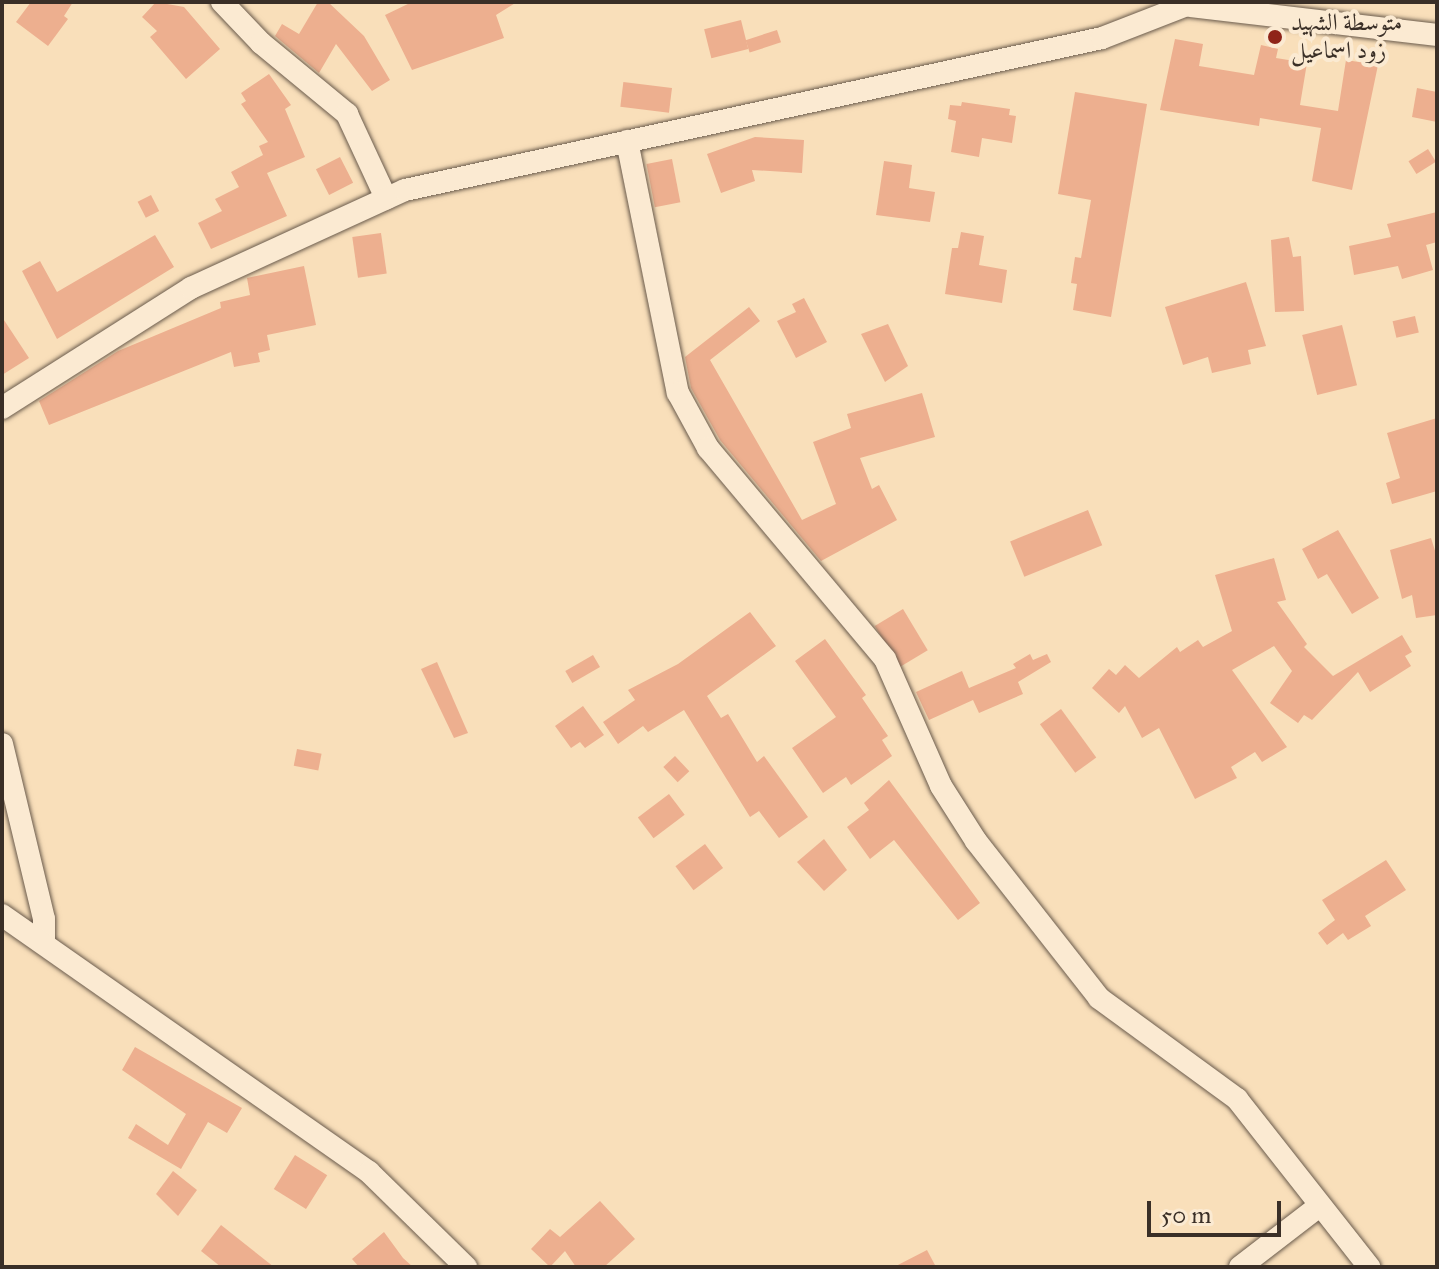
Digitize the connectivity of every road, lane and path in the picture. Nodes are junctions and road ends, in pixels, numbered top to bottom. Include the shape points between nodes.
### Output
1 (222, 2) edge
2 (1193, 4) edge
3 (1437, 35) edge
4 (627, 141) junction
5 (386, 198) junction
6 (2, 408) edge
7 (2, 744) edge
8 (2, 915) edge
9 (44, 943) junction
10 (1318, 1207) junction
11 (466, 1267) edge
12 (1240, 1267) edge
13 (1369, 1267) edge

1 - 5 street via 261,43 347,114
2 - 3 street
2 - 4 street via 1102,38
4 - 5 street via 477,172
4 - 10 street via 678,393 708,448 885,659 941,786 976,841 1099,998 1237,1099
5 - 6 street via 191,288
7 - 9 street via 44,919
8 - 9 street
9 - 11 street via 369,1172
10 - 12 street
10 - 13 street

